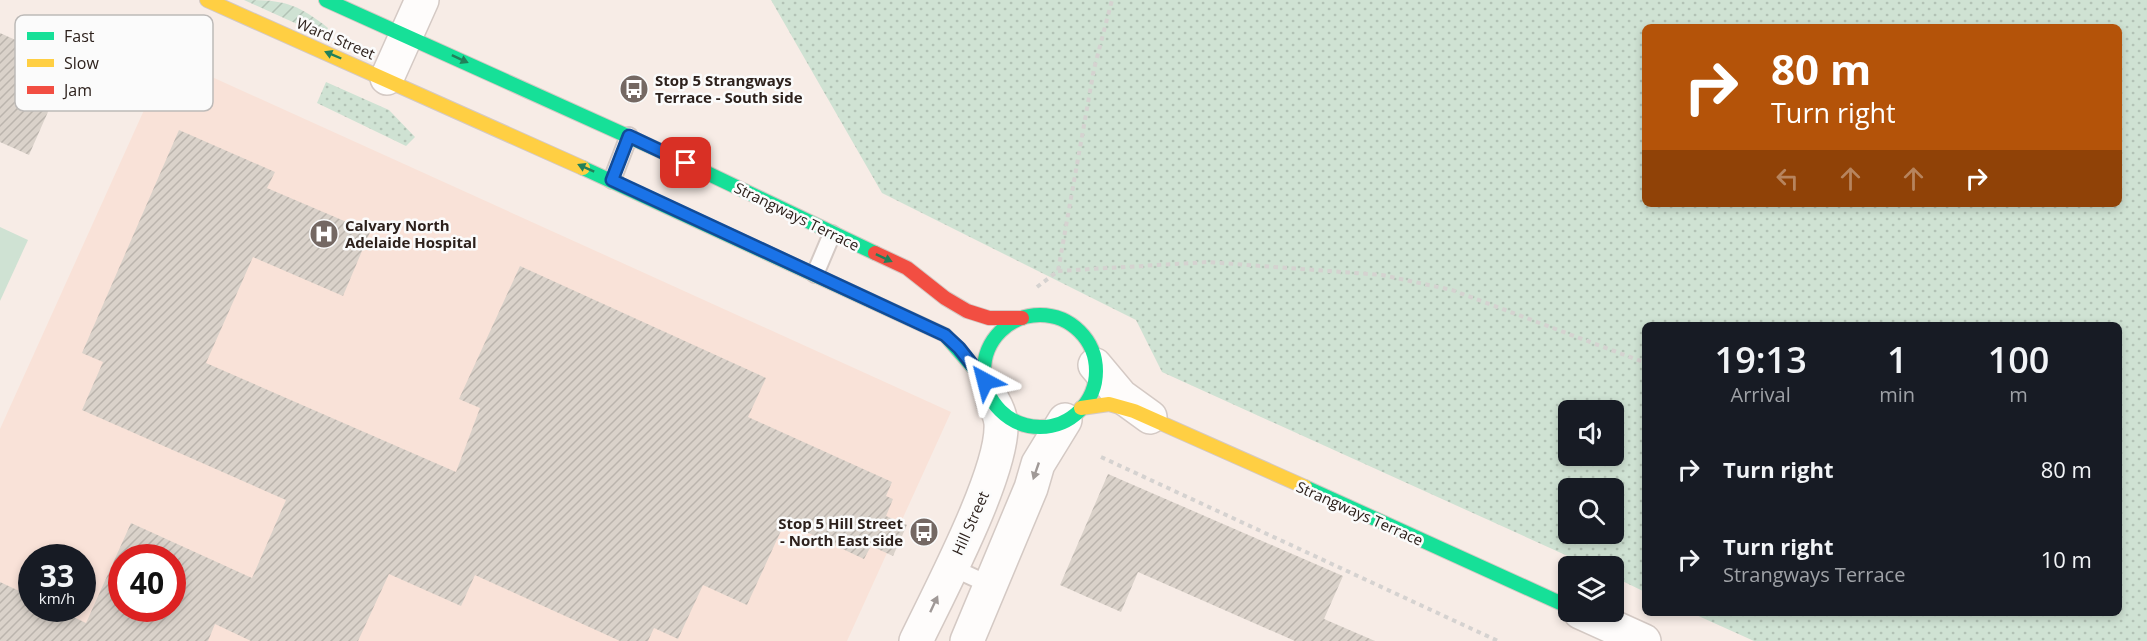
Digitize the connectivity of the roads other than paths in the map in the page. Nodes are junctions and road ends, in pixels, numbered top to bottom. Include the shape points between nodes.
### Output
1 (207, 0) edge
2 (326, 0) edge
3 (422, 0) edge
4 (407, 34) junction
5 (387, 78) junction
6 (629, 136) junction
7 (612, 180) junction
8 (832, 234) junction
9 (815, 274) junction
10 (1022, 318) junction
11 (1095, 365) junction
12 (989, 391) junction
13 (1073, 414) junction
14 (1152, 418) junction
15 (951, 567) junction
16 (990, 585) junction
17 (1558, 602) edge
18 (1602, 622) edge
19 (916, 641) edge
20 (967, 641) edge
21 (1644, 641) edge

5 -> 1 street, Ward Street
2 - 4 street, Ward Street
3 - 4 street
4 - 5 street
4 -> 6 street, Strangways Terrace
7 -> 5 street
6 - 7 lane
6 - 8 street, Strangways Terrace
7 - 9 street
8 - 9 lane
8 -> 10 street, Strangways Terrace via 907,268 936,292 980,315
9 - 12 street via 945,335
10 - 11 street via 1051,316 1070,324 1089,345
10 - 12 street via 1008,325 988,349 984,365
11 - 13 street via 1095,381
11 - 14 street, Strangways Terrace via 1120,396
12 - 13 street via 1011,417 1034,426 1050,426
12 - 15 street, Hill Street via 1001,424 999,448
13 - 14 street, Strangways Terrace via 1096,402
13 -> 16 street via 1038,464
14 - 17 street, Strangways Terrace
15 - 16 lane
19 -> 15 street, Hill Street
16 - 20 street
18 - 21 street

